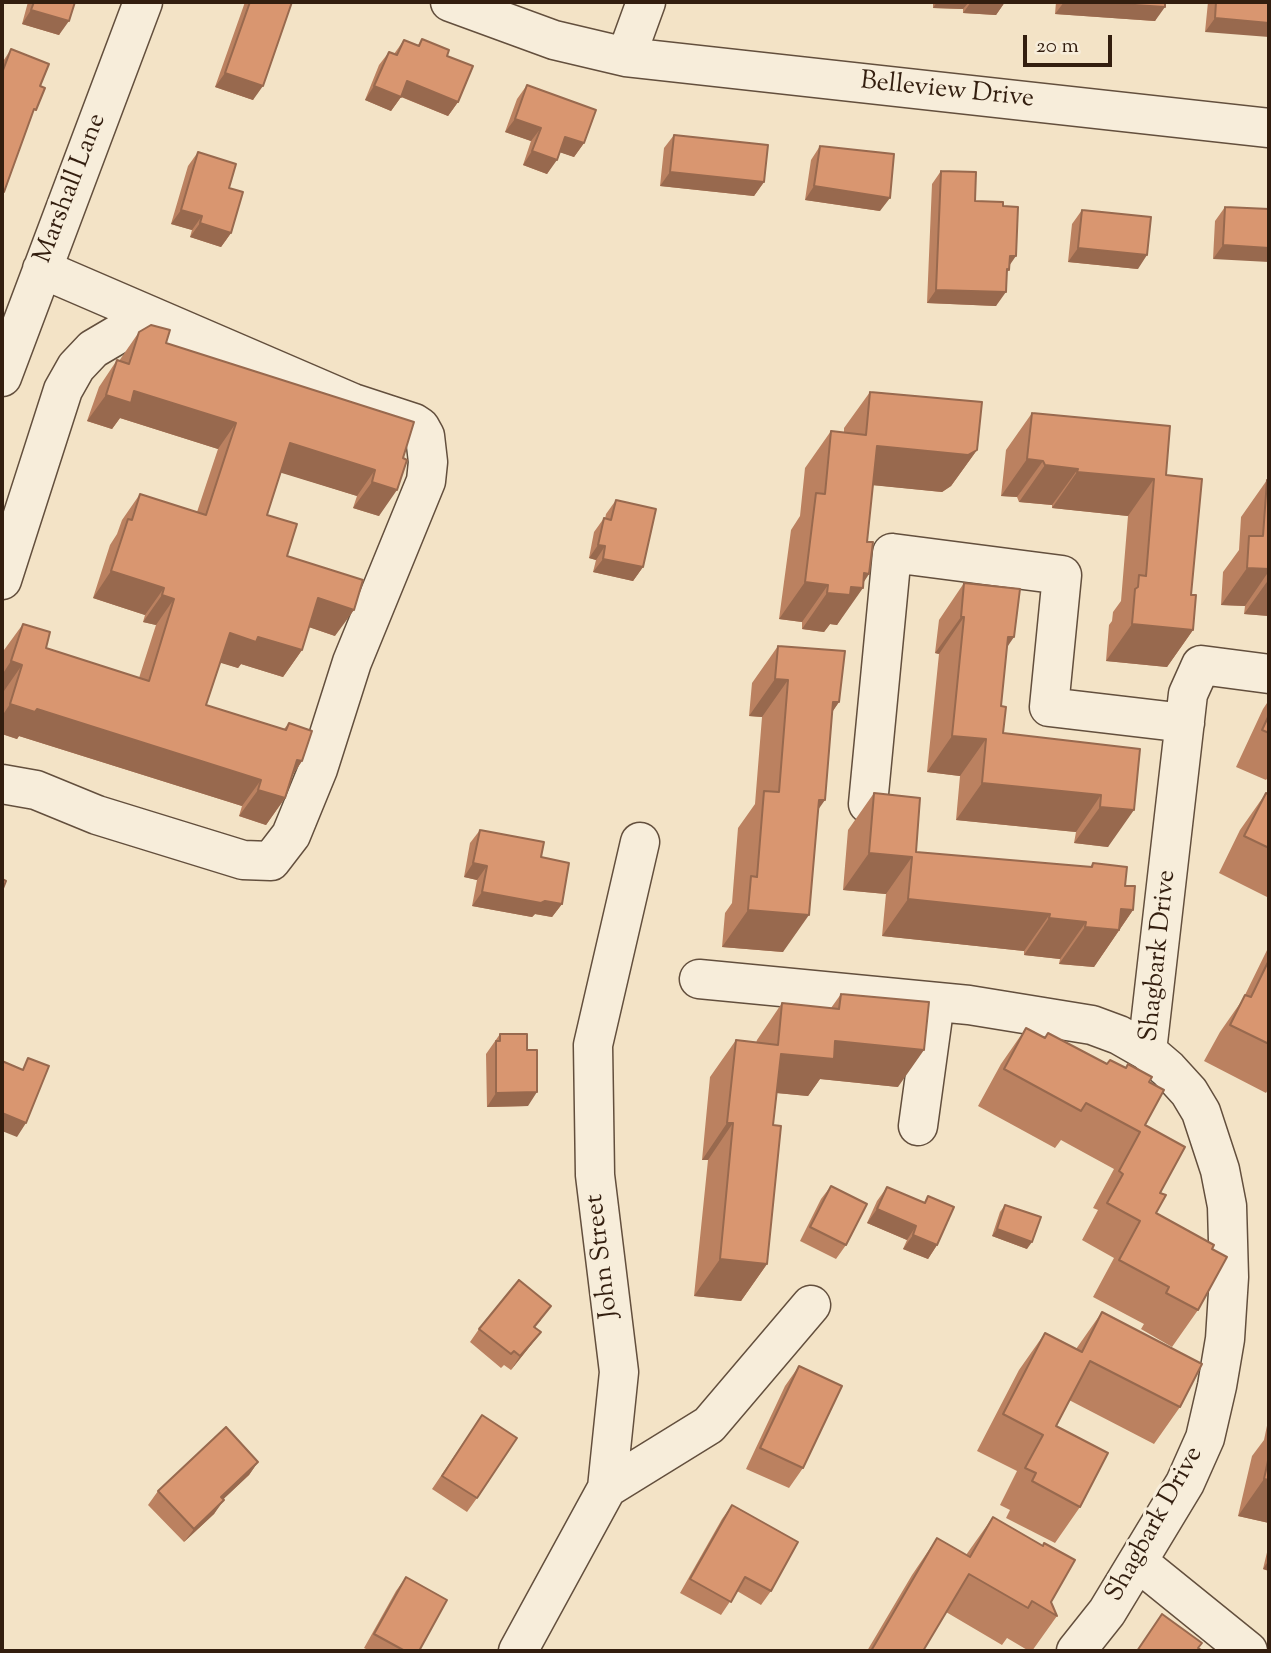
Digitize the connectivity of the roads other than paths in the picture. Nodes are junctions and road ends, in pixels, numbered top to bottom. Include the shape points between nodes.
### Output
1 (143, 2) edge
2 (450, 2) edge
3 (646, 2) edge
4 (626, 57) junction
5 (1269, 128) edge
6 (42, 269) junction
7 (149, 316) junction
8 (2, 377) edge
9 (2, 580) edge
10 (1269, 674) edge
11 (1185, 723) junction
12 (2, 784) edge
13 (868, 804) dead end
14 (640, 842) dead end
15 (699, 979) dead end
16 (935, 1002) junction
17 (1147, 1051) junction
18 (918, 1126) dead end
19 (811, 1305) dead end
20 (607, 1488) junction
21 (1138, 1562) junction
22 (518, 1651) edge
23 (1076, 1651) edge
24 (1248, 1651) edge

1 - 6 street, Marshall Lane
2 - 4 street, Belleview Drive via 554,40
3 - 4 street
4 - 5 street, Belleview Drive
6 - 7 street
6 - 8 street, Marshall Lane
7 - 9 street via 93,349 63,390
7 - 12 street via 353,403 414,423 427,444 426,481 352,662 318,769 291,835 271,861 243,860 97,815 36,790
10 - 11 street, Shagbark Drive via 1201,665 1188,695
11 - 13 street via 1049,707 1062,575 892,554
11 - 17 street, Shagbark Drive
14 - 20 street, John Street via 593,1045 595,1175 618,1372
15 - 16 street
16 - 17 street via 1092,1025
16 - 18 street
17 - 21 street, Shagbark Drive via 1189,1092 1209,1134 1227,1206 1229,1277 1225,1339 1205,1438 1185,1483
19 - 20 street via 709,1425
20 - 22 street, John Street
21 - 23 street, Shagbark Drive
21 - 24 street

